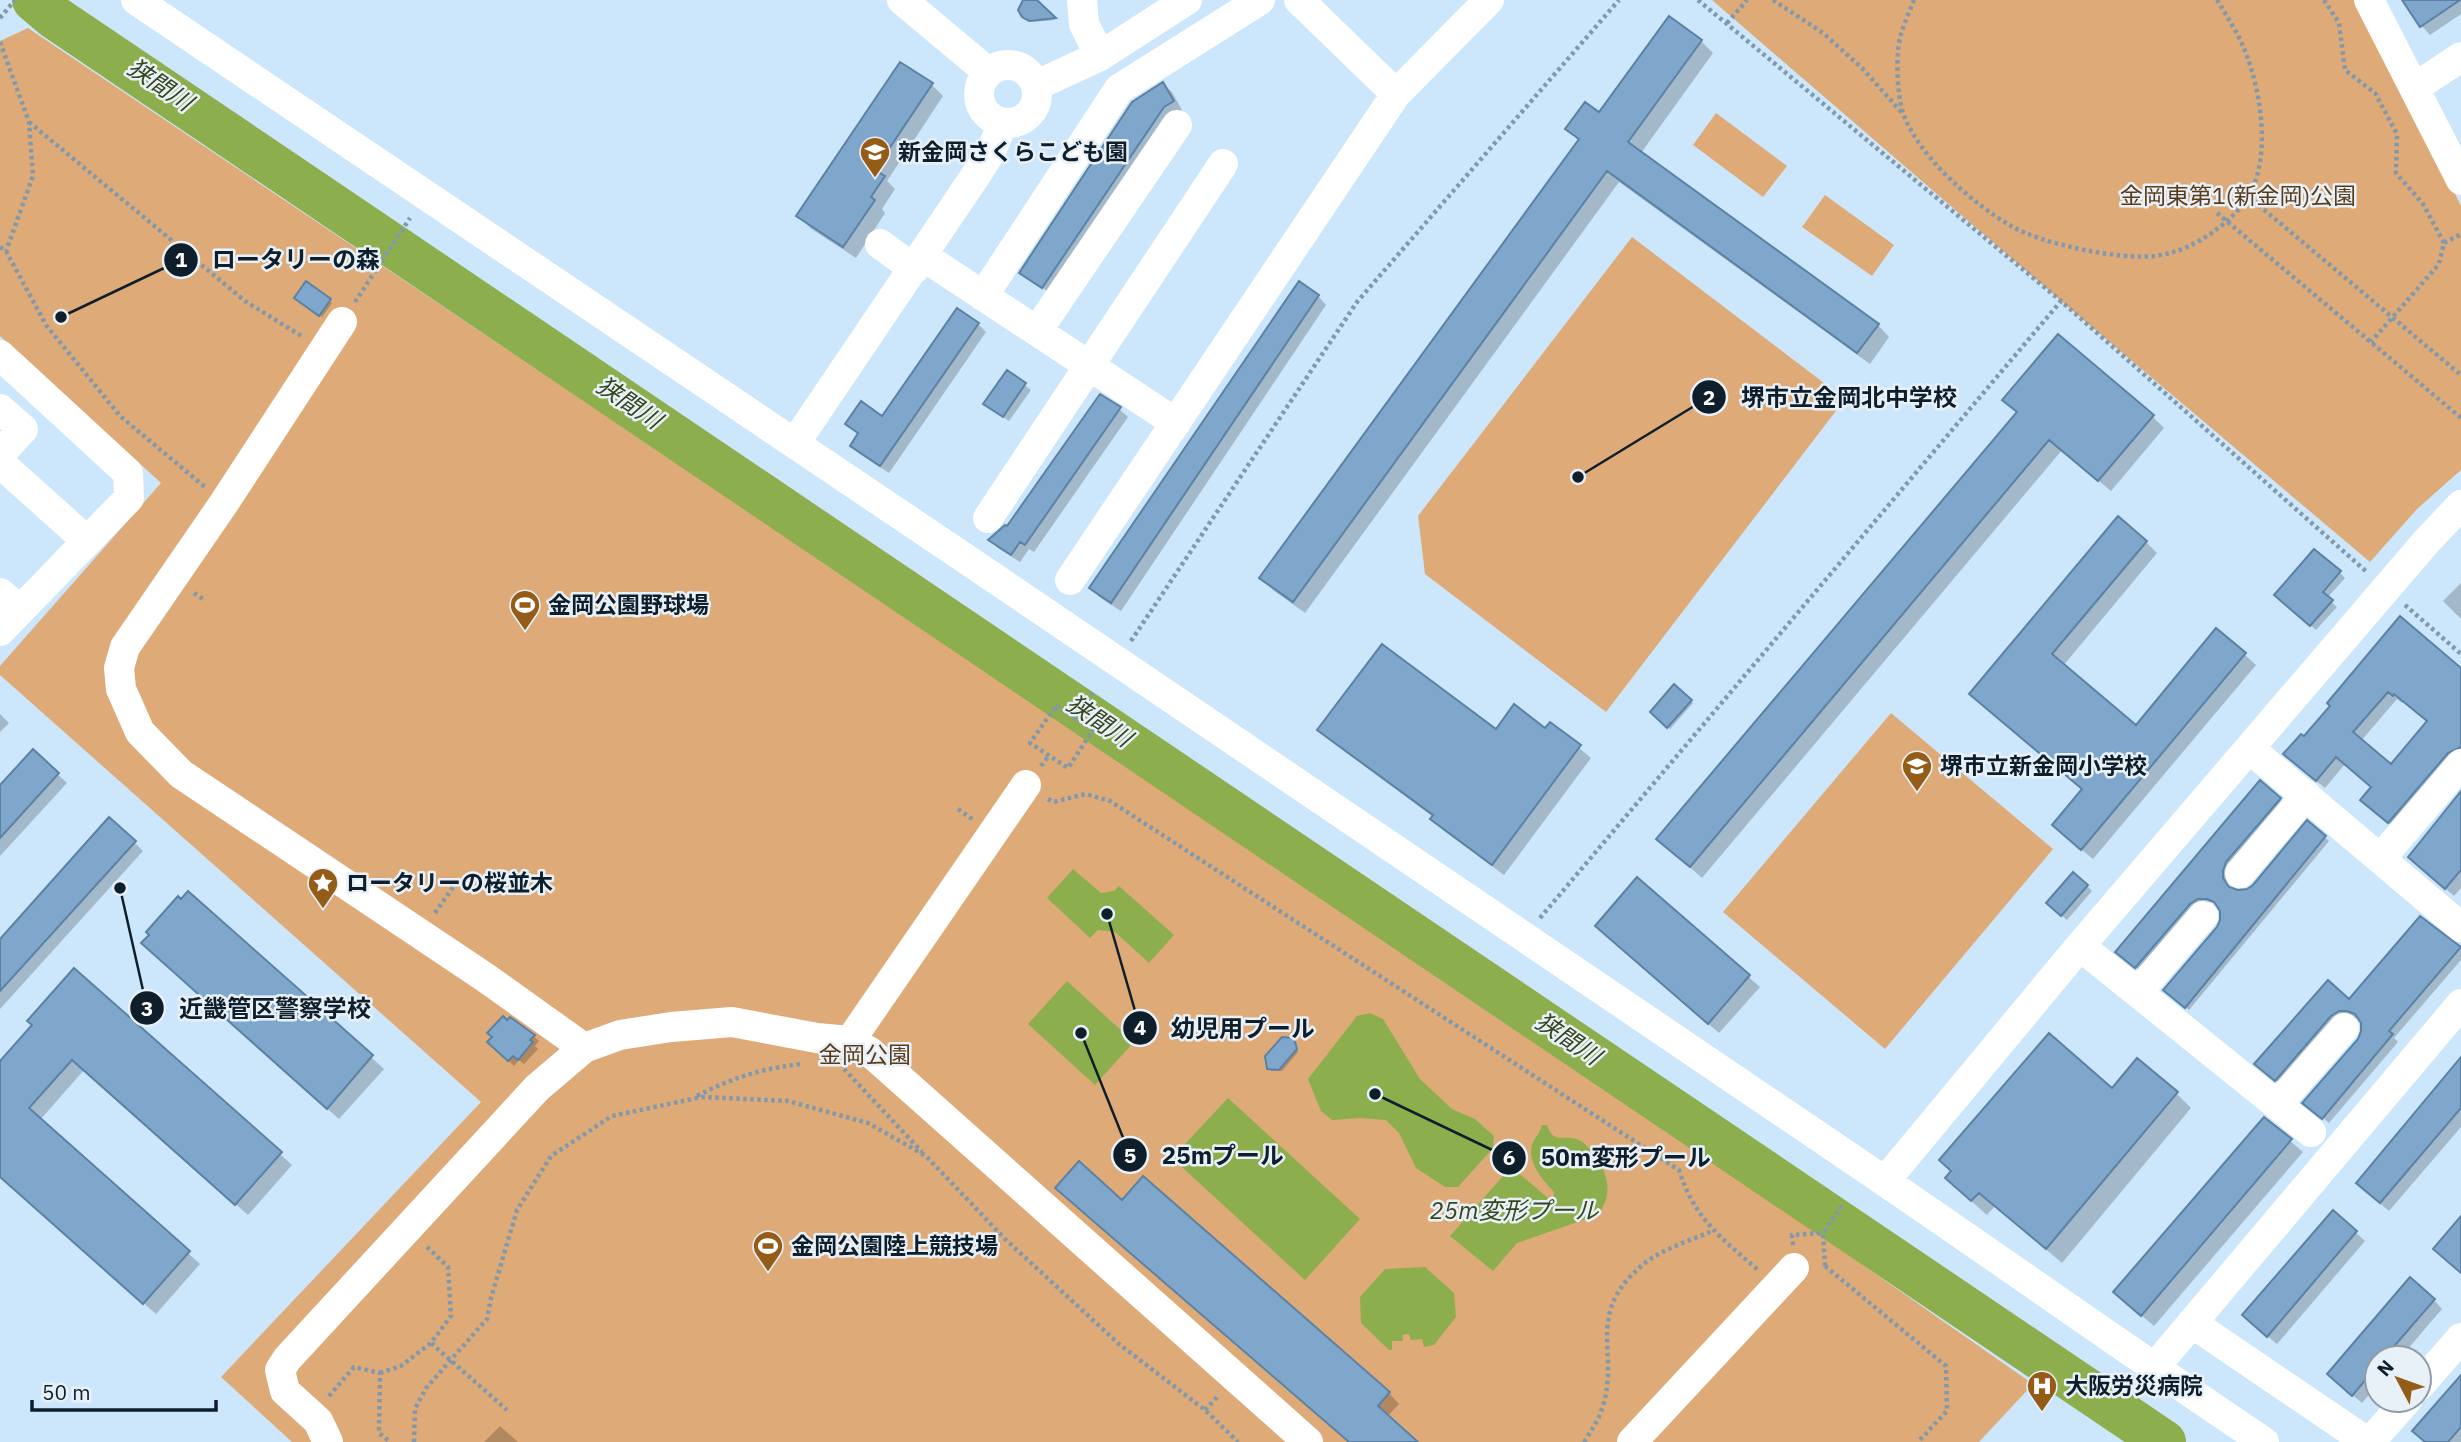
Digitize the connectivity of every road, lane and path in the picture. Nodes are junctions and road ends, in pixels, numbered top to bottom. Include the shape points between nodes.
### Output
1 (136, 0) edge
2 (902, 0) edge
3 (1187, 0) edge
4 (1260, 0) edge
5 (1299, 0) edge
6 (1489, 0) edge
7 (1619, 0) edge
8 (1698, 0) edge
9 (1746, 0) edge
10 (1773, 0) edge
11 (1914, 0) edge
12 (2217, 0) edge
13 (2324, 0) edge
14 (2369, 0) edge
15 (13, 2) edge
16 (1090, 4) edge
17 (0, 18) edge
18 (1727, 23) junction
19 (0, 42) edge
20 (1100, 56) junction
21 (2461, 57) edge
22 (988, 72) junction
23 (1037, 85) junction
24 (2414, 88) junction
25 (1396, 94) junction
26 (1903, 114) junction
27 (29, 122) junction
28 (1003, 123) junction
29 (1177, 125) dead end
30 (1223, 164) dead end
31 (2461, 180) edge
32 (2237, 187) dead end
33 (2249, 196) junction
34 (2217, 213) dead end
35 (410, 218) dead end
36 (2227, 221) junction
37 (2461, 234) edge
38 (2444, 243) junction
39 (880, 244) dead end
40 (0, 247) edge
41 (6, 251) junction
42 (918, 262) junction
43 (373, 275) dead end
44 (983, 296) junction
45 (2061, 301) junction
46 (2392, 317) junction
47 (342, 323) dead end
48 (1037, 331) junction
49 (2371, 342) junction
50 (324, 351) junction
51 (1089, 365) junction
52 (4, 368) edge
53 (2461, 375) edge
54 (0, 409) edge
55 (2461, 418) edge
56 (1176, 422) junction
57 (795, 443) junction
58 (0, 454) edge
59 (0, 463) edge
60 (225, 503) junction
61 (2461, 505) edge
62 (988, 518) dead end
63 (87, 541) junction
64 (2370, 575) dead end
65 (1070, 580) dead end
66 (2399, 600) dead end
67 (7, 611) edge
68 (1129, 644) dead end
69 (2461, 653) edge
70 (1094, 691) dead end
71 (1074, 718) junction
72 (2250, 748) junction
73 (2461, 764) edge
74 (1026, 785) joint
75 (2306, 795) junction
76 (2381, 858) junction
77 (2240, 873) dead end
78 (2203, 916) dead end
79 (2461, 927) edge
80 (1523, 937) junction
81 (2080, 946) junction
82 (2137, 992) junction
83 (2461, 1004) edge
84 (2344, 1028) dead end
85 (584, 1048) junction
86 (843, 1050) junction
87 (810, 1063) dead end
88 (690, 1100) junction
89 (2277, 1105) junction
90 (2311, 1132) dead end
91 (926, 1156) junction
92 (1885, 1181) junction
93 (1842, 1206) dead end
94 (1713, 1231) junction
95 (1823, 1233) dead end
96 (429, 1249) dead end
97 (1825, 1266) dead end
98 (1786, 1277) joint
99 (2192, 1323) junction
100 (2461, 1338) edge
101 (431, 1343) junction
102 (450, 1361) junction
103 (2154, 1368) junction
104 (2433, 1370) edge
105 (380, 1373) junction
106 (349, 1375) dead end
107 (507, 1410) dead end
108 (2394, 1414) edge
109 (328, 1442) edge
110 (390, 1442) edge
111 (414, 1442) edge
112 (1238, 1442) edge
113 (1308, 1442) edge
114 (1584, 1442) edge
115 (1632, 1442) edge
116 (1918, 1442) edge
117 (2264, 1442) edge
118 (2369, 1442) edge

1 - 57 street
2 - 22 street
3 - 20 street
4 - 44 street via 1119,89
5 - 25 street
6 - 25 street
7 - 68 path via 1357,302
8 - 18 path
9 - 18 path
10 - 26 path via 1824,33
11 - 26 path via 1900,36 1898,84
12 - 33 path via 2247,56 2260,116 2263,151
13 - 38 path via 2339,23 2345,70 2375,93 2397,134 2396,173 2423,204
14 - 24 street
15 - 17 path
16 - 20 street via 1084,24
18 - 45 path
19 - 27 path
20 - 23 street
21 - 24 street
22 - 23 street via 996,66 1016,65
22 - 28 street via 979,88 981,106
23 - 28 street via 1031,113
24 - 31 street
25 - 56 street
26 - 36 path via 1930,159 1971,198 2013,227 2057,243 2114,255 2155,256 2198,243
27 - 41 path via 33,176
27 - 50 path via 245,300
28 - 42 street via 990,153
29 - 48 street
30 - 51 street
32 - 33 path
33 - 36 path
33 - 46 path
34 - 36 path
35 - 43 path
36 - 49 path
37 - 38 path
38 - 46 path via 2439,264
39 - 42 street
40 - 41 path
41 - 60 path via 46,325 120,416
42 - 44 street
42 - 57 street
44 - 48 street
45 - 64 path
45 - 80 path
46 - 49 path
46 - 53 path
47 - 50 street
48 - 51 street
49 - 55 path
50 - 60 street
51 - 56 street
51 - 62 street
52 - 63 street via 128,473 129,498
54 - 58 street via 23,429
56 - 65 street
57 - 80 street
59 - 63 street
60 - 85 street via 125,647 119,668 121,689 140,732 181,774
61 - 72 street
63 - 67 street
66 - 69 path
70 - 71 path
71 - 71 path via 1093,730 1068,768 1030,743 1056,706
72 - 75 street
72 - 81 street
73 - 76 street
74 - 86 street
74 - 94 path via 1053,802 1086,794 1110,801 1668,1162 1679,1170 1687,1194
75 - 76 street
75 - 77 street
76 - 79 street
78 - 82 street
80 - 92 street
81 - 82 street
81 - 92 street
82 - 89 street
83 - 99 street
84 - 89 street
85 - 86 street via 620,1035 733,1022 817,1038
85 - 109 street via 537,1088 287,1359 280,1370 281,1383 318,1421
86 - 91 path via 850,1077
86 - 113 street via 870,1052
87 - 88 path via 770,1067 724,1082
88 - 91 path via 788,1101 868,1124
88 - 102 path via 612,1116 551,1156 517,1210 487,1319
89 - 90 street
91 - 112 path via 1005,1239 1119,1344 1205,1410
92 - 103 street
93 - 95 path
94 - 98 path
94 - 114 path via 1641,1266 1613,1300 1607,1317 1603,1408
96 - 101 path via 448,1267 451,1316
97 - 116 path via 1946,1366 1947,1411
98 - 115 street
99 - 103 street
99 - 118 street
100 - 104 street
101 - 102 path
101 - 105 path via 401,1366
102 - 107 path
102 - 111 path via 415,1409
103 - 117 street
105 - 106 path via 354,1367
105 - 110 path via 379,1433
108 - 118 street

